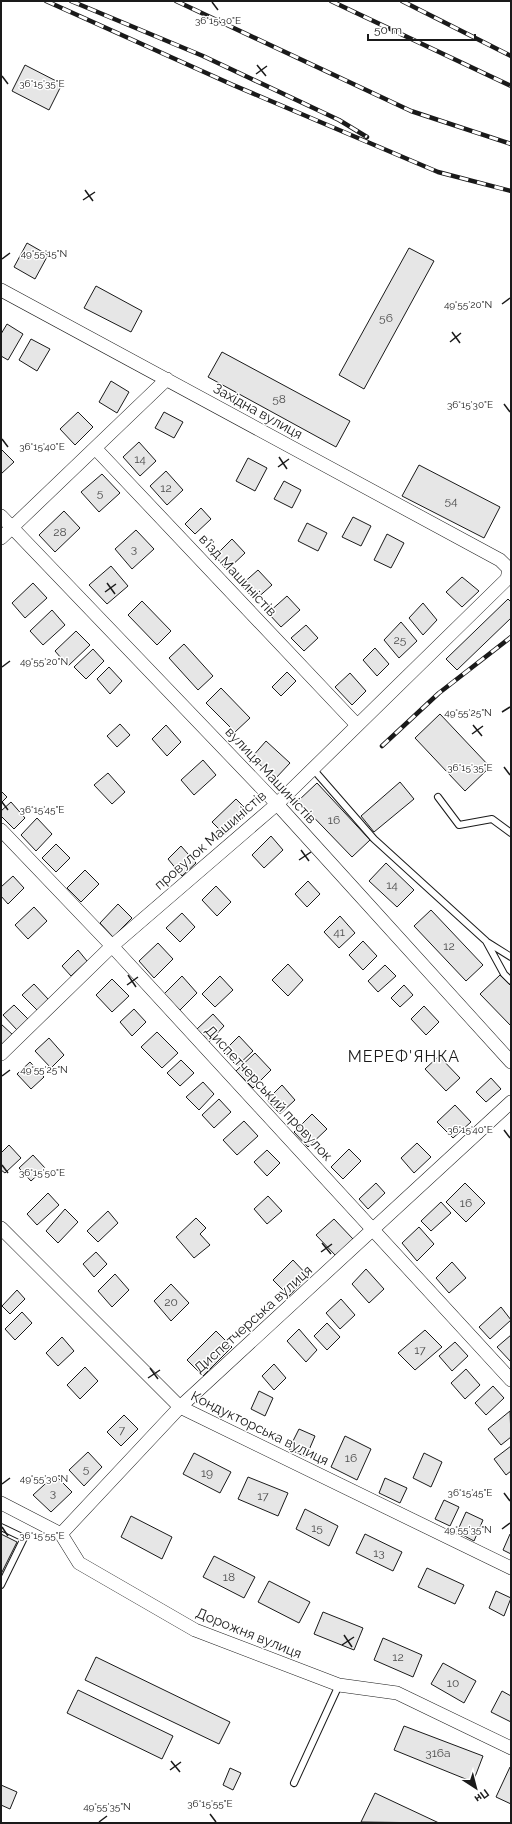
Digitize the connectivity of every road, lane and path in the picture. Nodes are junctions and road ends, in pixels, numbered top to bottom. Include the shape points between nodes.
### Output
1 (1, 290) edge
2 (167, 379) junction
3 (95, 448) junction
4 (1, 516) edge
5 (12, 527) junction
6 (1, 538) edge
7 (500, 560) joint
8 (357, 725) junction
9 (313, 769) junction
10 (438, 797) dead end
11 (277, 804) junction
12 (1, 830) edge
13 (511, 833) edge
14 (486, 941) junction
15 (112, 946) junction
16 (511, 957) edge
17 (511, 981) edge
18 (1, 1054) edge
19 (511, 1062) edge
20 (511, 1102) edge
21 (1, 1228) edge
22 (373, 1231) junction
23 (511, 1380) edge
24 (180, 1407) junction
25 (1, 1503) edge
26 (1, 1527) edge
27 (60, 1534) junction
28 (511, 1568) edge
29 (1, 1585) edge
30 (339, 1685) junction
31 (511, 1748) edge
32 (294, 1783) dead end

1 - 2 street, Західна вулиця
2 - 3 street
2 - 7 street, Західна вулиця
3 - 5 street
3 - 8 street, в’їзд Машиністів
4 - 5 street, вулиця Машиністів
5 - 6 street
5 - 11 street, вулиця Машиністів
7 - 8 street, провулок Машиністів via 509,569 507,579
8 - 9 street, провулок Машиністів
9 - 11 street, провулок Машиністів
9 - 14 lane via 374,839
10 - 13 lane via 459,825 492,819
11 - 15 street, провулок Машиністів
11 - 19 street, вулиця Машиністів
12 - 15 street, Диспетчерський провулок
14 - 16 lane
14 - 17 lane via 504,974
15 - 18 street, провулок Машиністів
15 - 22 street, Диспетчерський провулок
20 - 22 street, Диспетчерська вулиця
21 - 24 street, Кондукторська вулиця
22 - 23 street, Диспетчерський провулок
22 - 24 street, Диспетчерська вулиця
24 - 27 street, Диспетчерська вулиця
24 - 28 street, Кондукторська вулиця
25 - 27 street, Дорожня вулиця
26 - 29 lane via 24,1538
27 - 30 street, Дорожня вулиця via 79,1563 195,1630
30 - 31 street, Дорожня вулиця via 397,1693
30 - 32 lane

